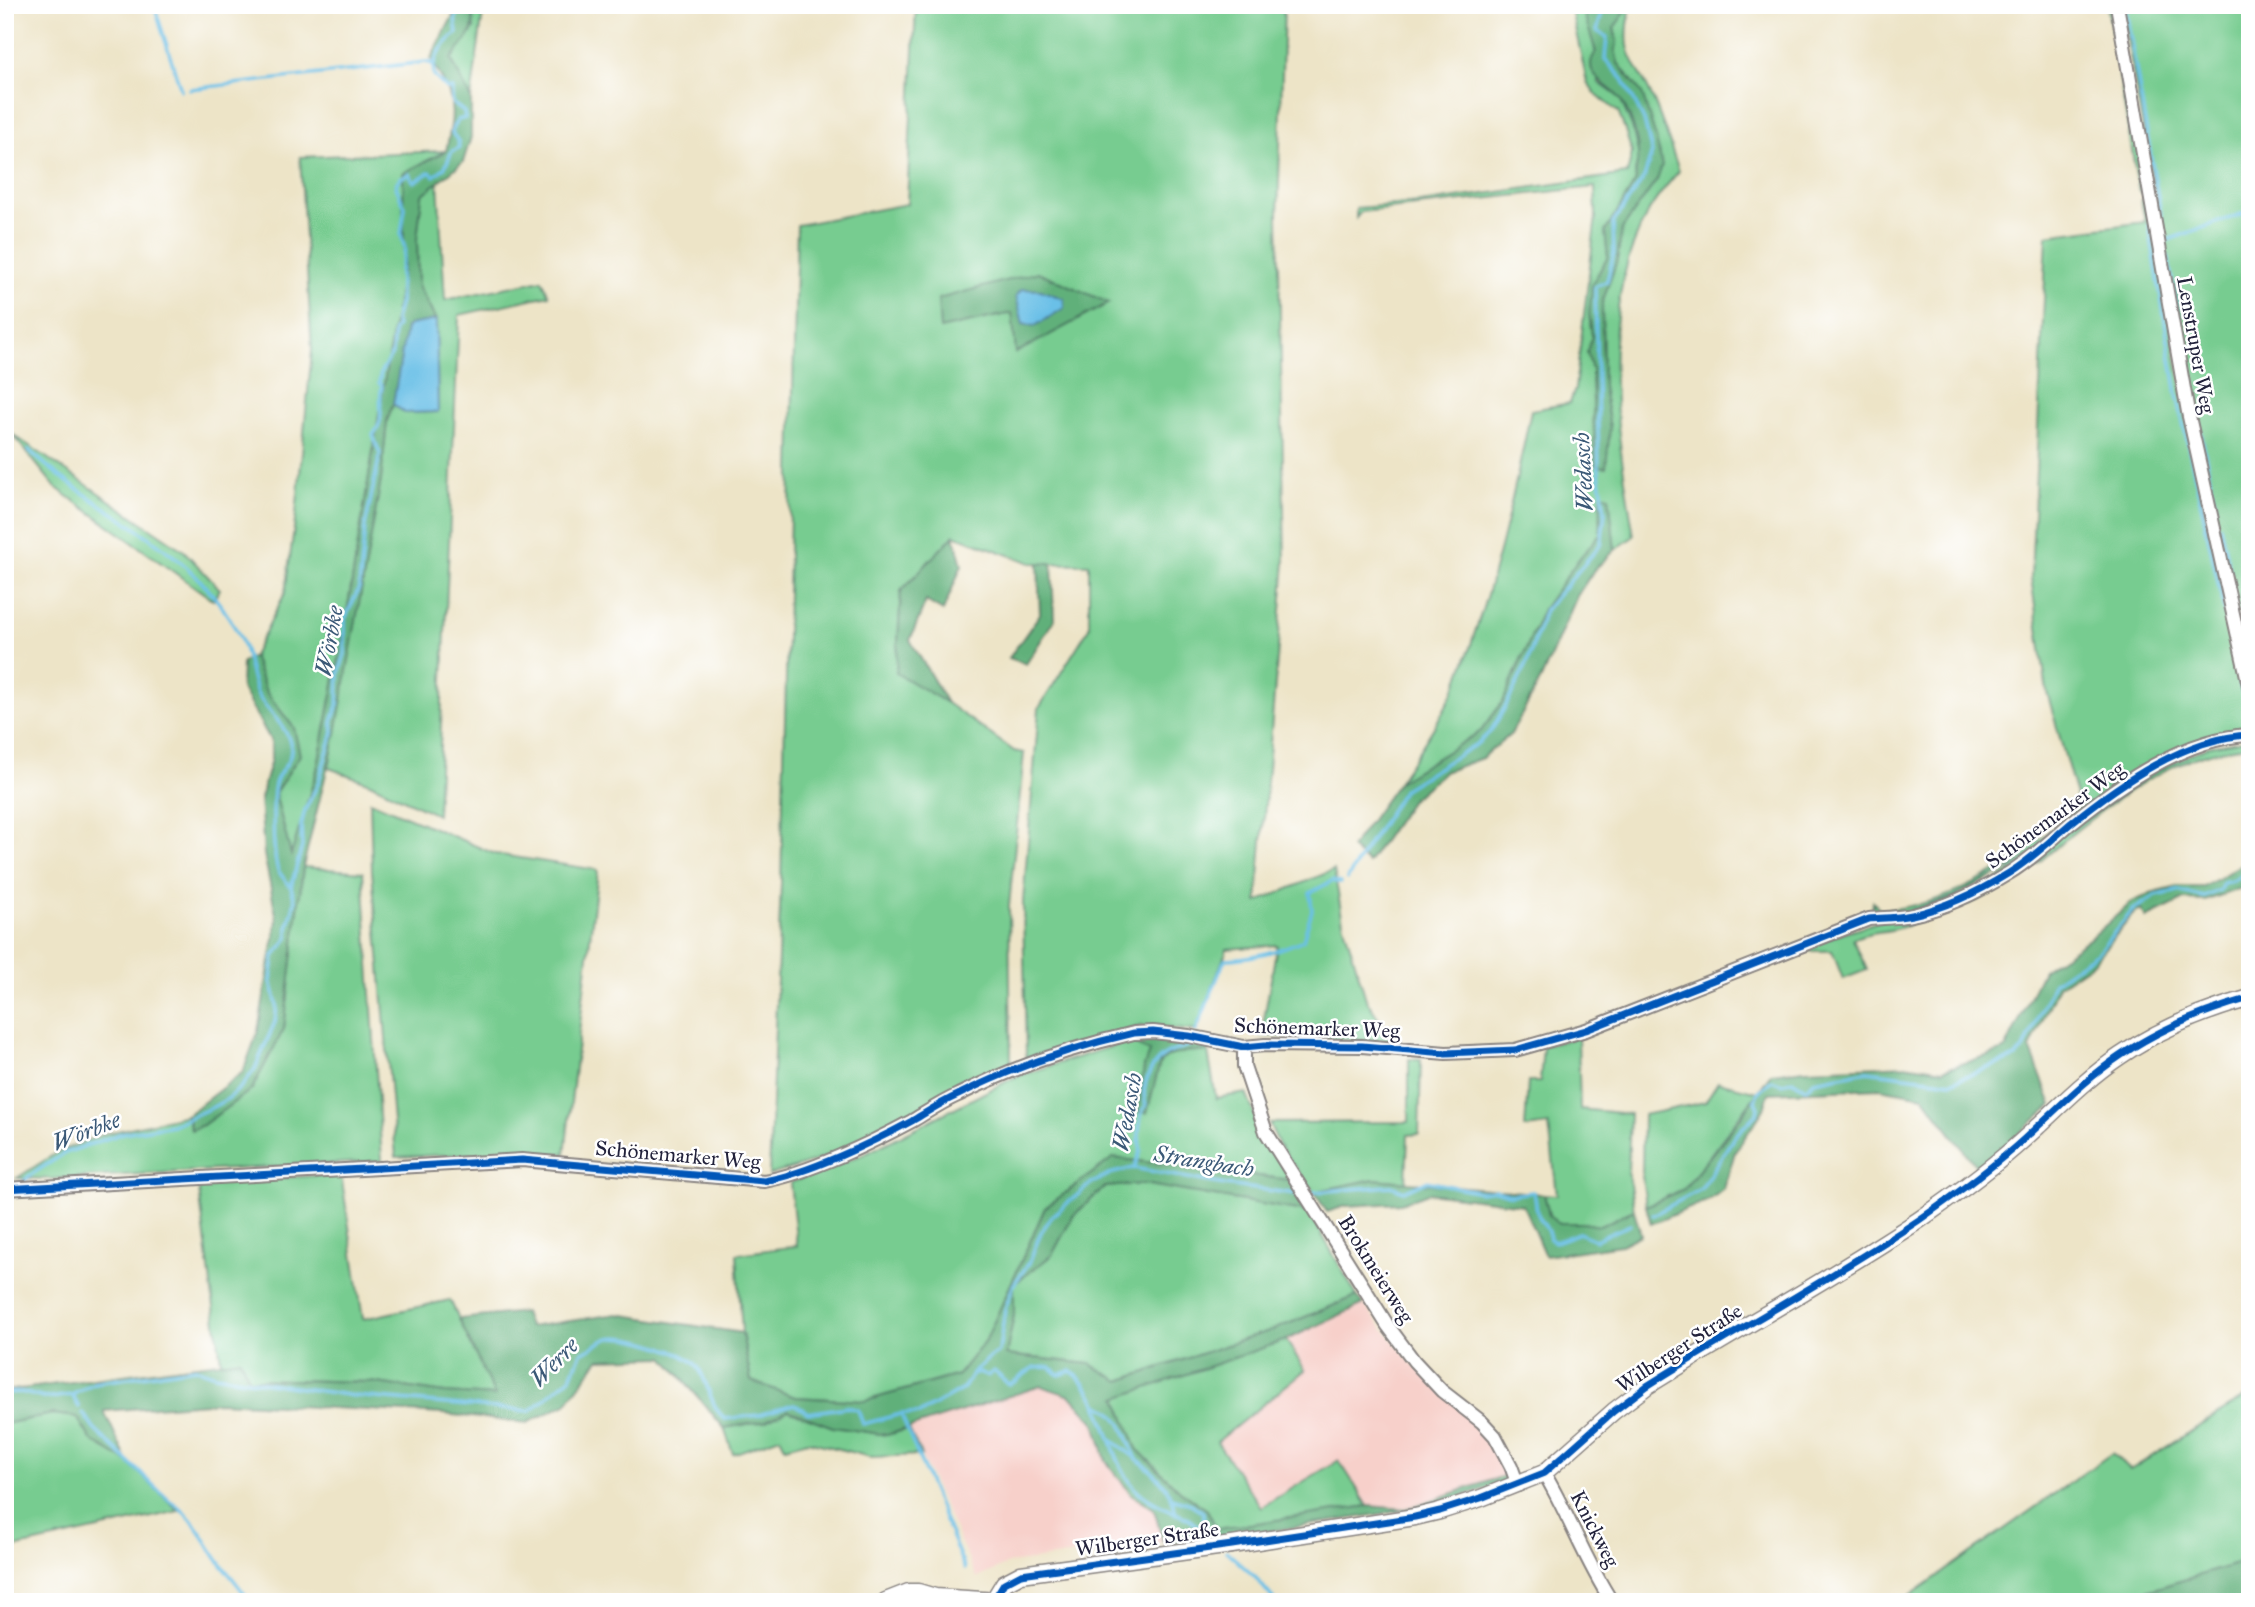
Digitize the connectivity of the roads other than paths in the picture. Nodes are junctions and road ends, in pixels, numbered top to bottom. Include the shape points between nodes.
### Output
1 (2117, 5) edge
2 (2250, 690) edge
3 (2250, 735) edge
4 (2250, 998) edge
5 (1244, 1047) junction
6 (9, 1188) edge
7 (1544, 1473) junction
8 (1518, 1485) junction
9 (930, 1600) edge
10 (892, 1601) edge
11 (993, 1601) edge
12 (886, 1602) edge
13 (999, 1602) edge
14 (1612, 1602) edge

1 - 2 street, Lenstruper Weg via 2188,412
3 - 5 street, Schönemarker Weg via 2202,744 2139,775 2095,804 2018,867 1961,898 1910,916 1870,919 1549,1042 1484,1053 1362,1046
4 - 7 street, Wilberger Straße via 2190,1019 2122,1054 1959,1191 1882,1243 1647,1385
5 - 6 street, Schönemarker Weg via 1153,1032 1104,1040 1020,1066 867,1143 786,1178 764,1181 522,1160
5 - 8 street, Brokmeierweg via 1244,1066 1266,1132 1388,1326 1442,1391 1495,1436
7 - 8 street, Wilberger Straße
7 - 14 street, Knickweg
8 - 11 street, Wilberger Straße via 1415,1517 1021,1574 1004,1583
9 - 10 main road via 918,1592
9 - 11 main road
10 - 12 main road
11 - 13 main road

